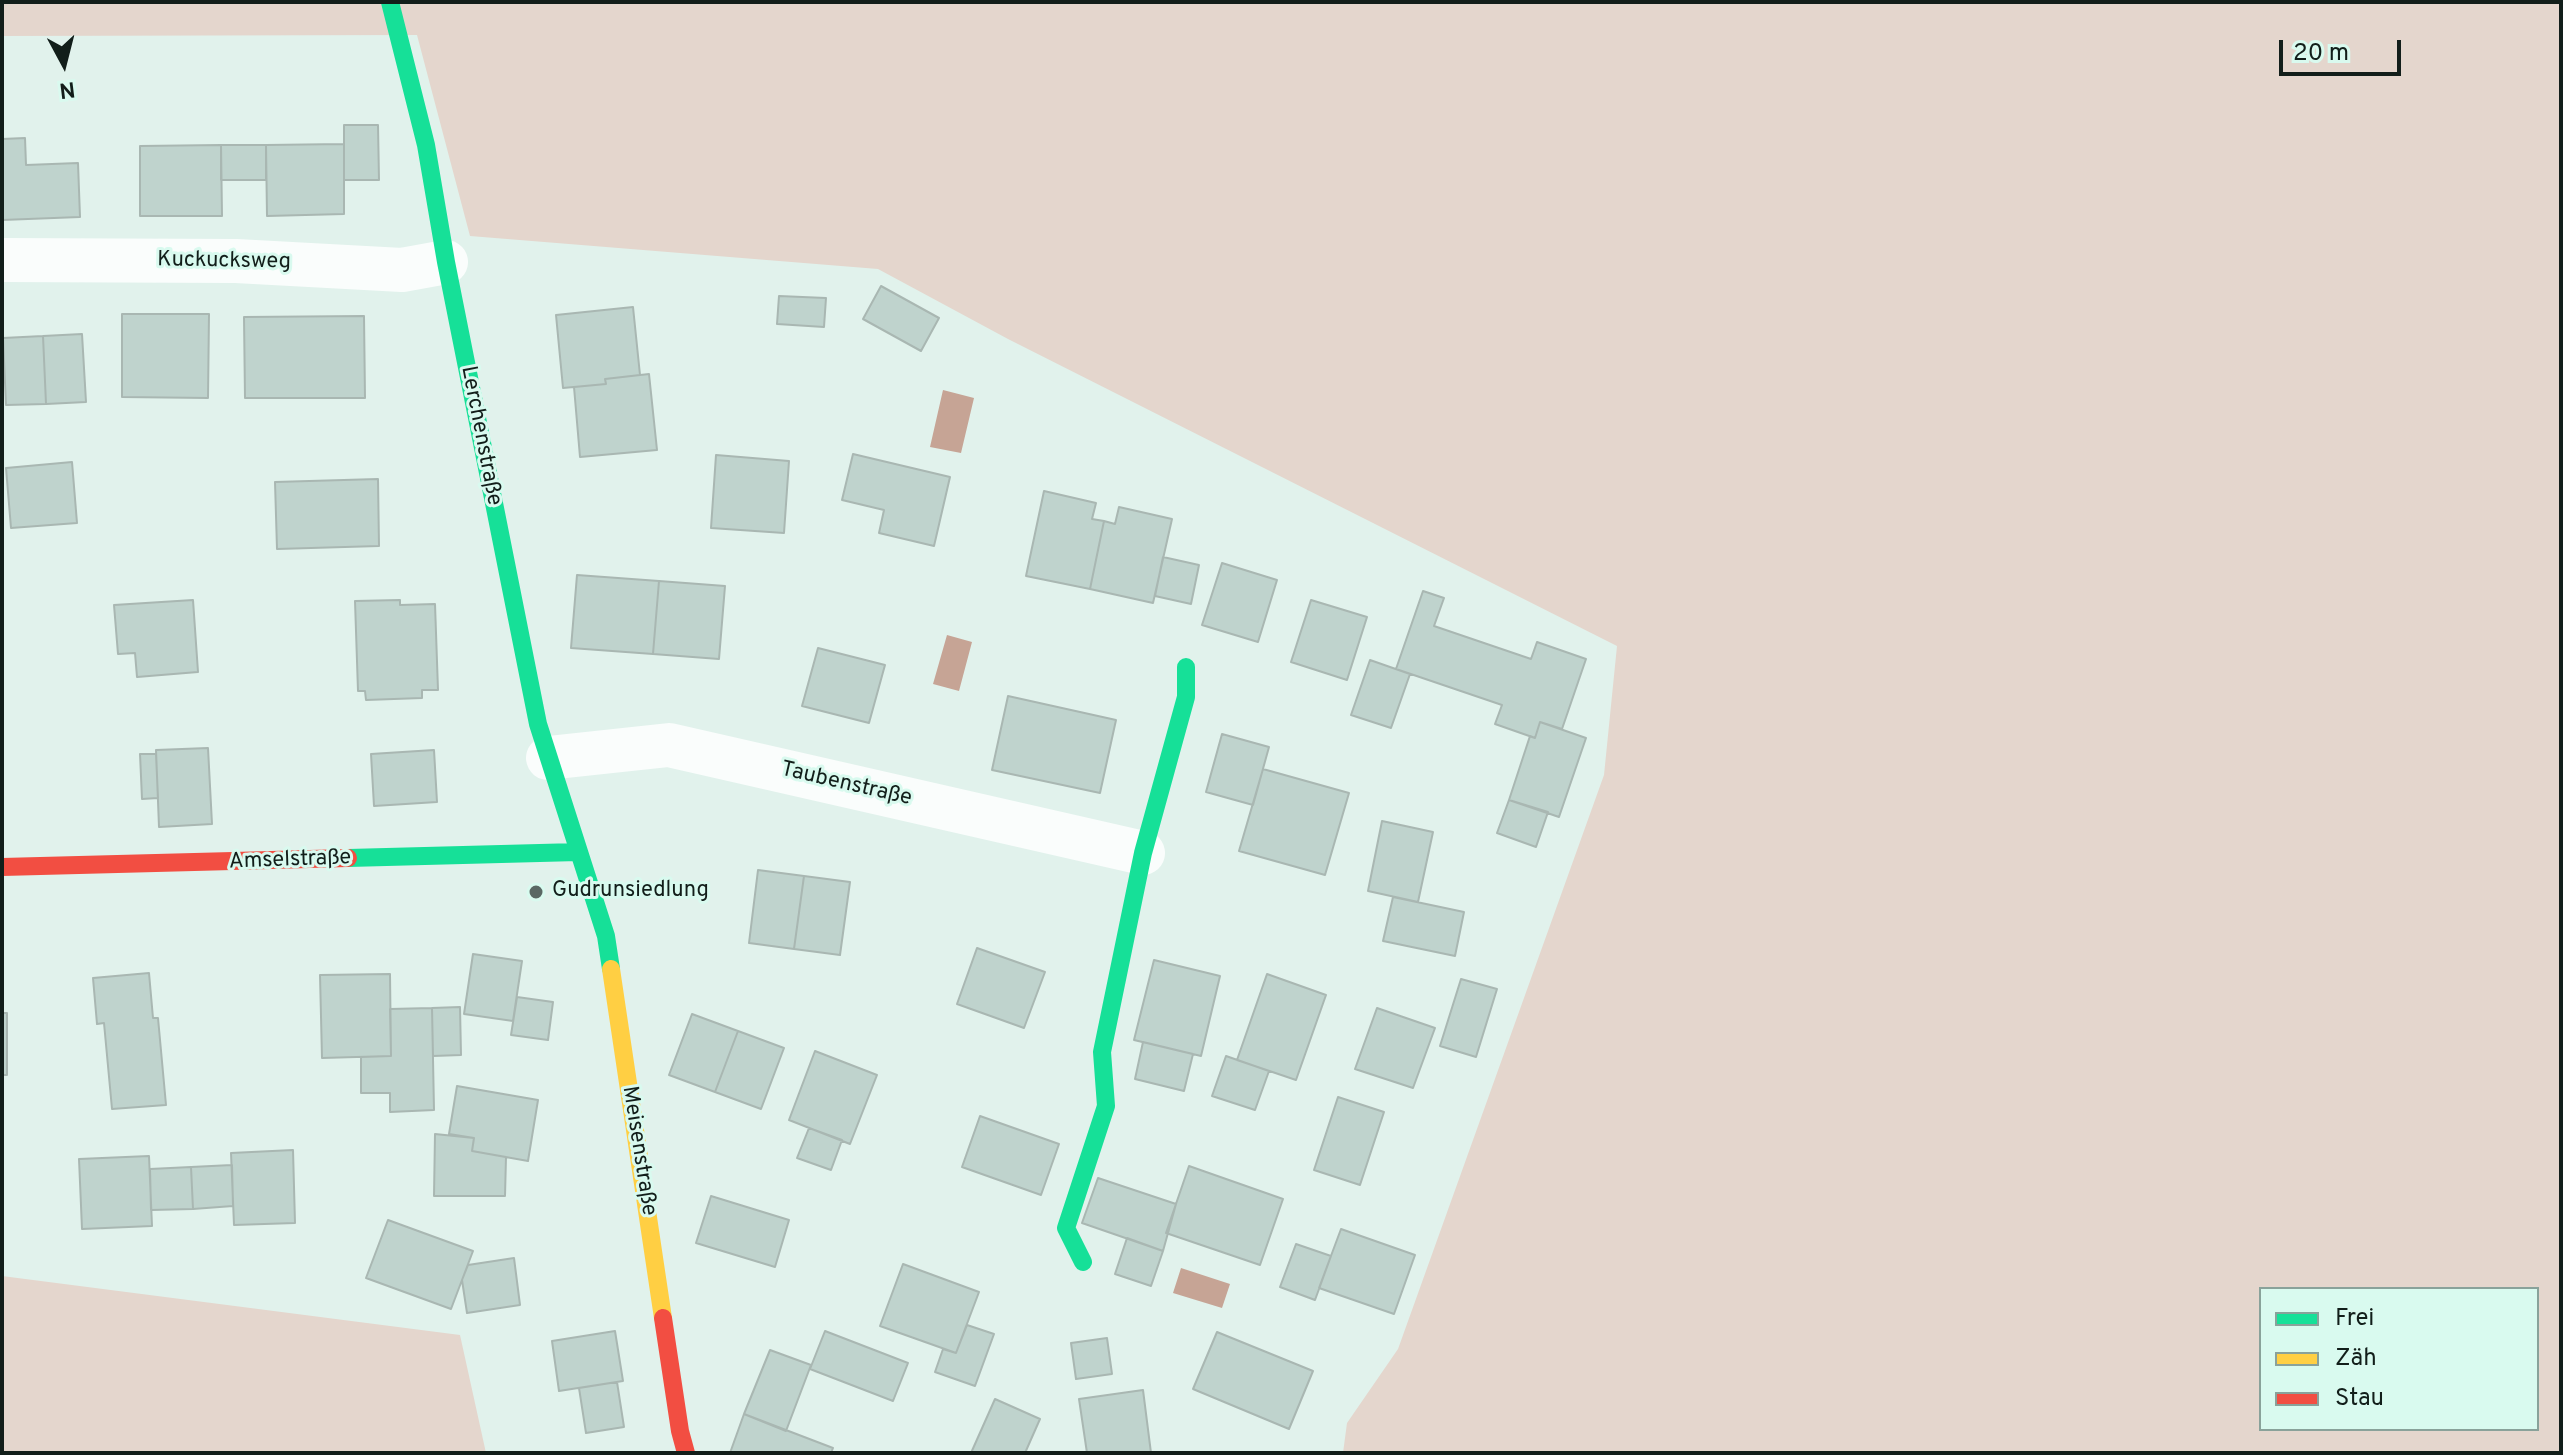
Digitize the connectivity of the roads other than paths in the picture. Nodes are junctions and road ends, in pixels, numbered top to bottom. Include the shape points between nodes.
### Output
1 (392, 9) edge
2 (2, 260) edge
3 (446, 262) junction
4 (1186, 667) dead end
5 (548, 758) junction
6 (578, 852) junction
7 (1143, 853) junction
8 (2, 867) edge
9 (1083, 1262) dead end
10 (686, 1453) edge

1 - 3 street, Lerchenstraße via 426,145
2 - 3 street, Kuckucksweg via 236,261 402,270
3 - 5 street, Lerchenstraße
4 - 7 street via 1186,697
5 - 6 street, Lerchenstraße
5 - 7 street, Taubenstraße via 669,745
6 - 8 street, Amselstraße
6 - 10 street, Meisenstraße via 606,936
7 - 9 street via 1102,1052 1106,1106 1066,1228

